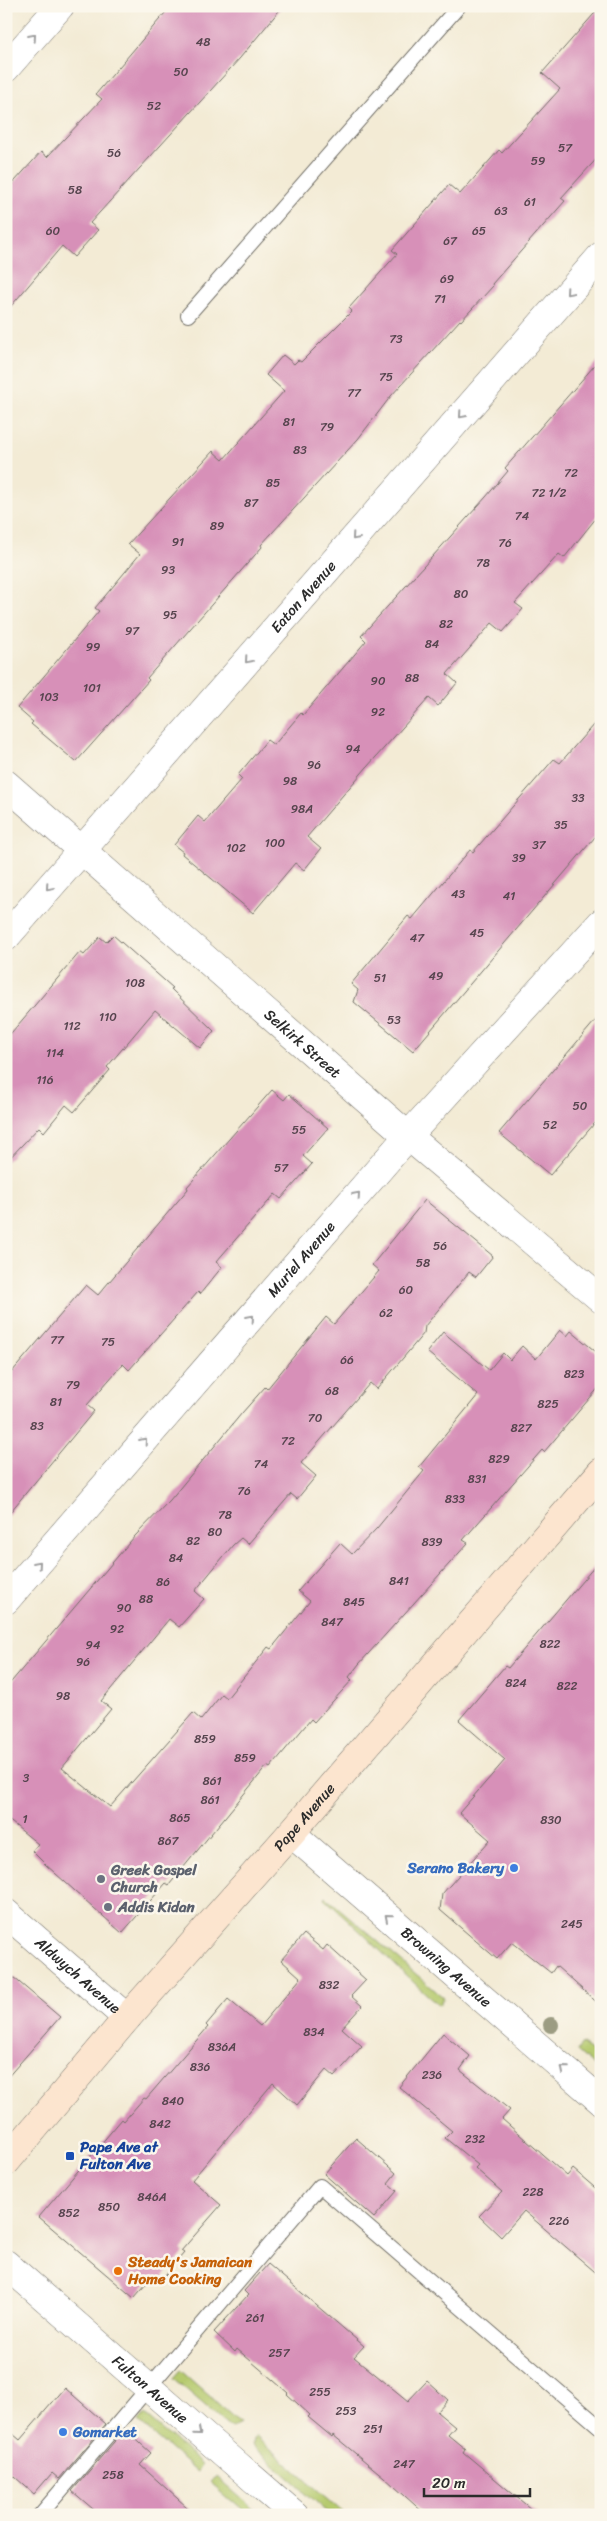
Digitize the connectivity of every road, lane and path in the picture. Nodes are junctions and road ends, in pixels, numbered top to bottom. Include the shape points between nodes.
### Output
1 (60, 6) edge
2 (459, 6) edge
3 (6, 68) edge
4 (601, 256) edge
5 (188, 315) dead end
6 (6, 784) edge
7 (82, 851) junction
8 (601, 922) edge
9 (6, 937) edge
10 (408, 1136) junction
11 (601, 1299) edge
12 (601, 1472) edge
13 (6, 1600) edge
14 (291, 1833) junction
15 (6, 1913) edge
16 (127, 2018) junction
17 (601, 2101) edge
18 (6, 2162) edge
19 (6, 2264) edge
20 (148, 2389) junction
21 (601, 2428) edge
22 (40, 2515) edge
23 (294, 2515) edge

3 -> 1 street
2 - 5 lane
4 -> 7 street, Eaton Avenue
6 - 7 street, Selkirk Street
7 -> 9 street, Eaton Avenue
7 - 10 street, Selkirk Street
8 - 10 street, Muriel Avenue
10 - 11 street, Selkirk Street
13 -> 10 street, Muriel Avenue
12 - 14 main road, Pape Avenue
14 - 16 main road, Pape Avenue
17 -> 14 street, Browning Avenue
15 - 16 street, Aldwych Avenue
16 - 18 main road, Pape Avenue
19 - 20 street, Fulton Avenue
20 - 21 lane via 320,2186
20 - 22 lane
20 -> 23 street, Fulton Avenue

